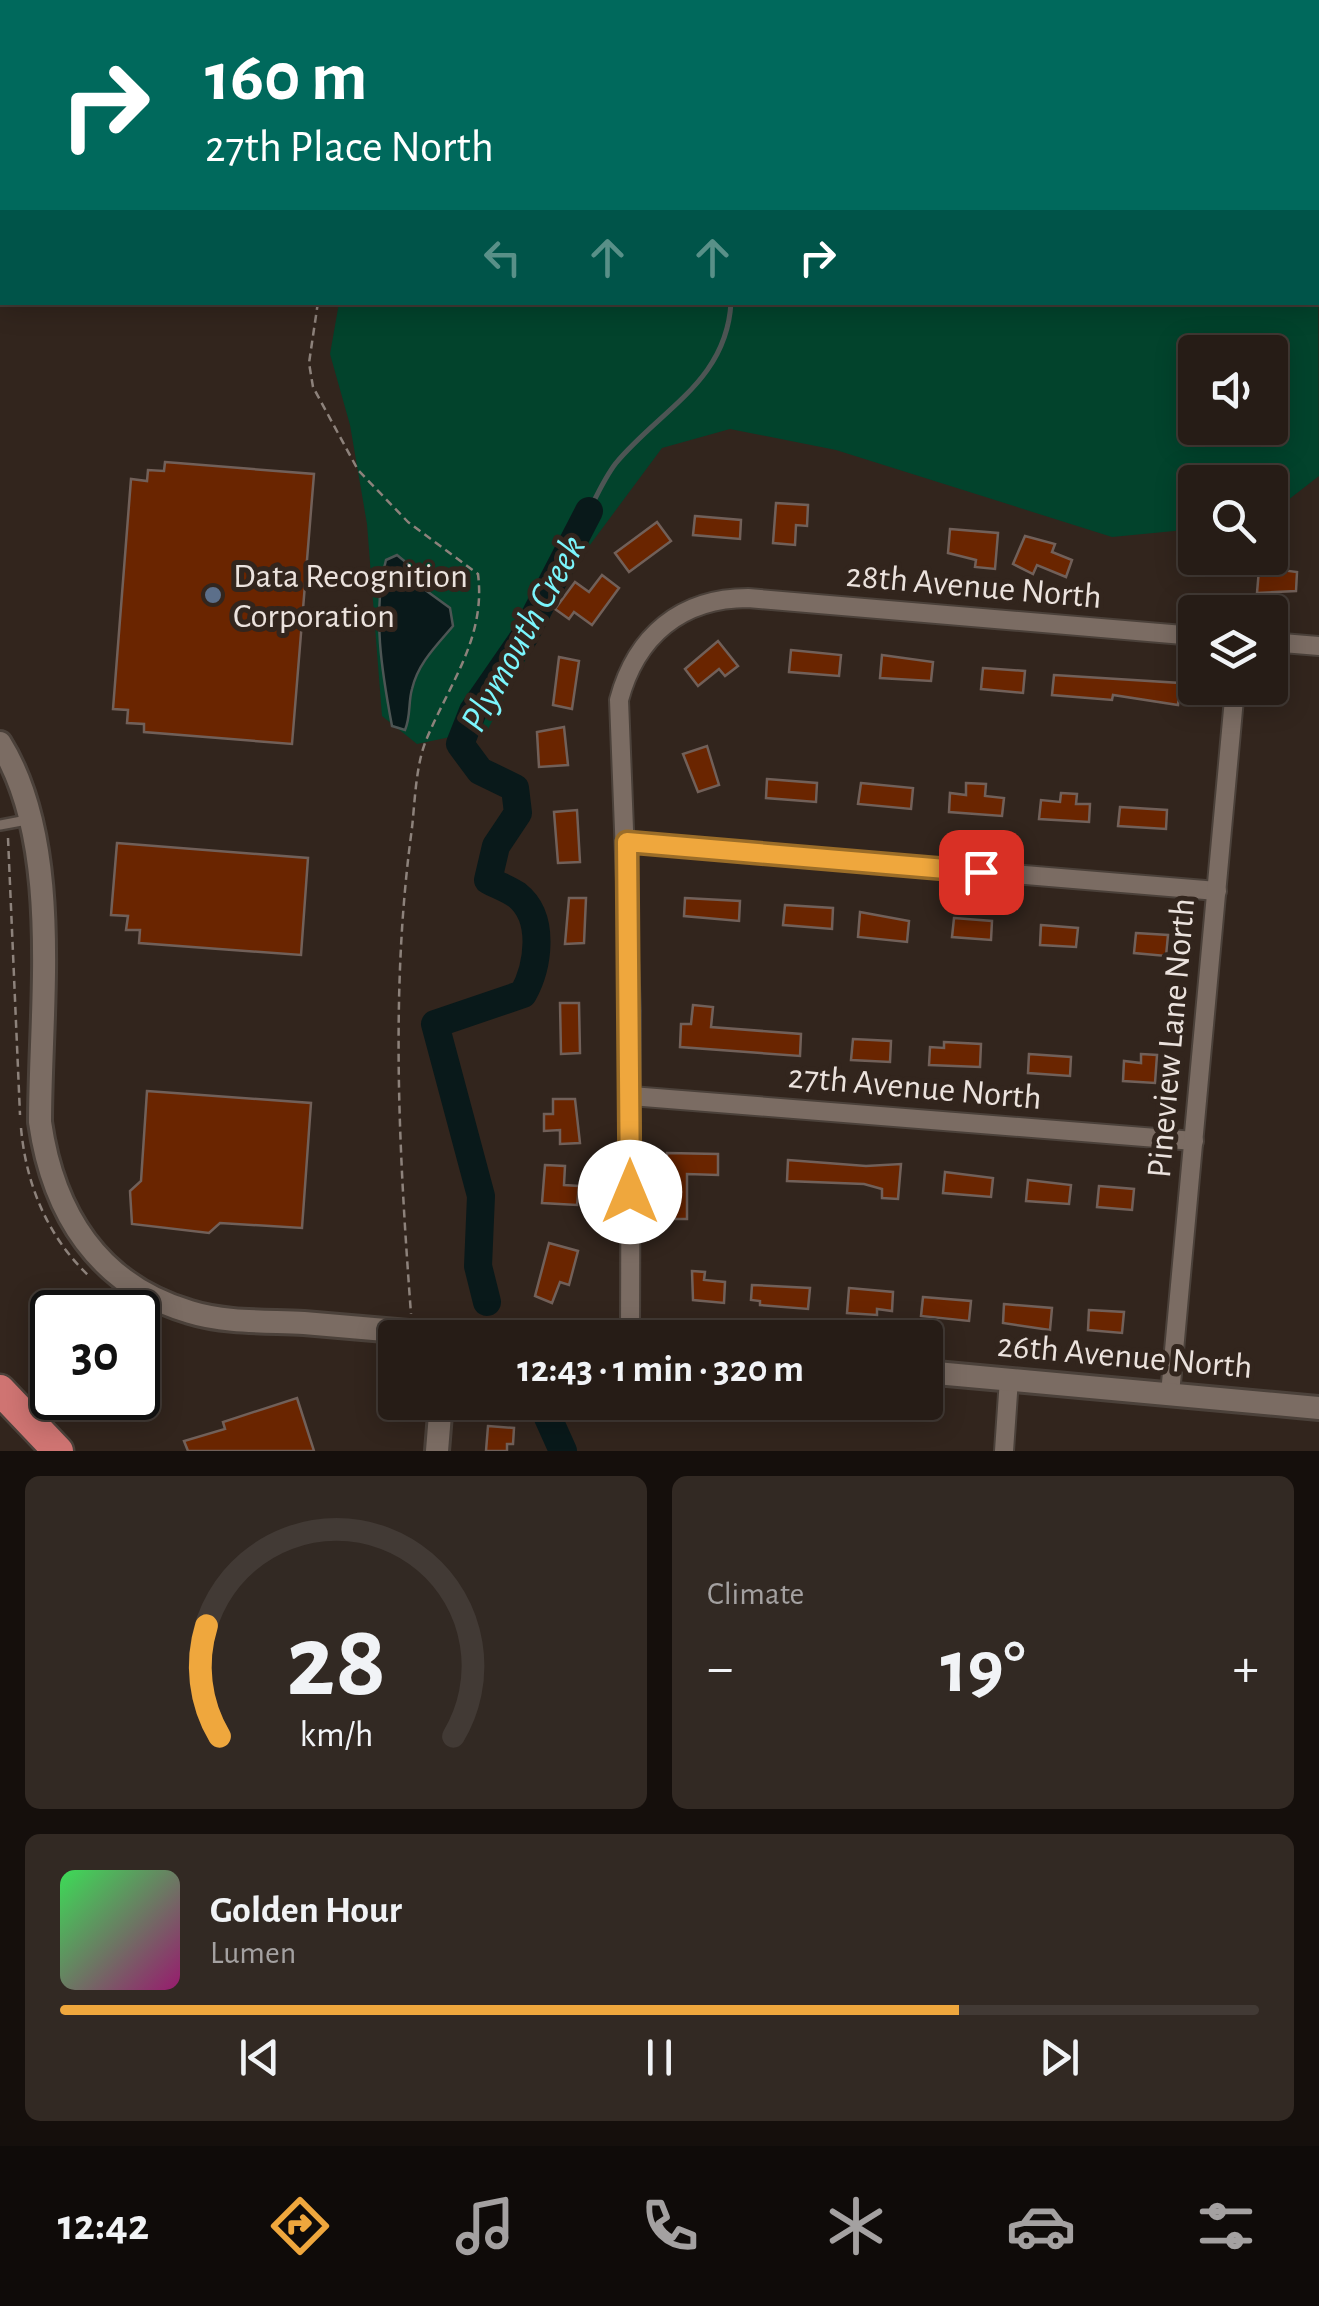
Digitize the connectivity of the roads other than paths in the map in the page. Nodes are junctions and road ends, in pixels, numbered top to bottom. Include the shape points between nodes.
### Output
1 (1178, 635) edge
2 (1288, 643) edge
3 (1319, 646) edge
4 (1233, 705) edge
5 (0, 743) edge
6 (32, 819) junction
7 (0, 826) edge
8 (627, 842) junction
9 (1216, 891) junction
10 (630, 1096) junction
11 (1194, 1142) junction
12 (630, 1320) edge
13 (378, 1329) edge
14 (943, 1374) edge
15 (1009, 1379) junction
16 (0, 1390) edge
17 (1170, 1394) junction
18 (1319, 1408) edge
19 (439, 1420) edge
20 (58, 1451) edge
21 (436, 1451) edge
22 (1004, 1451) edge

1 - 8 street, 28th Avenue North via 748,598 704,602 664,623 634,658 620,700
2 - 3 street
4 - 9 street, Pineview Lane North
5 - 6 street
6 - 7 lane
6 - 13 street via 41,873 40,1122 56,1195 84,1241 125,1282 192,1313
8 - 9 street
8 - 10 street, 28th Avenue North
9 - 11 street, Pineview Lane North
10 - 11 street, 27th Avenue North
10 - 12 street, 28th Avenue North
11 - 17 street, Pineview Lane North
14 - 15 street, 26th Avenue North
15 - 17 street, 26th Avenue North
15 - 22 street
16 - 20 highway
17 - 18 street, 26th Avenue North
19 - 21 street

